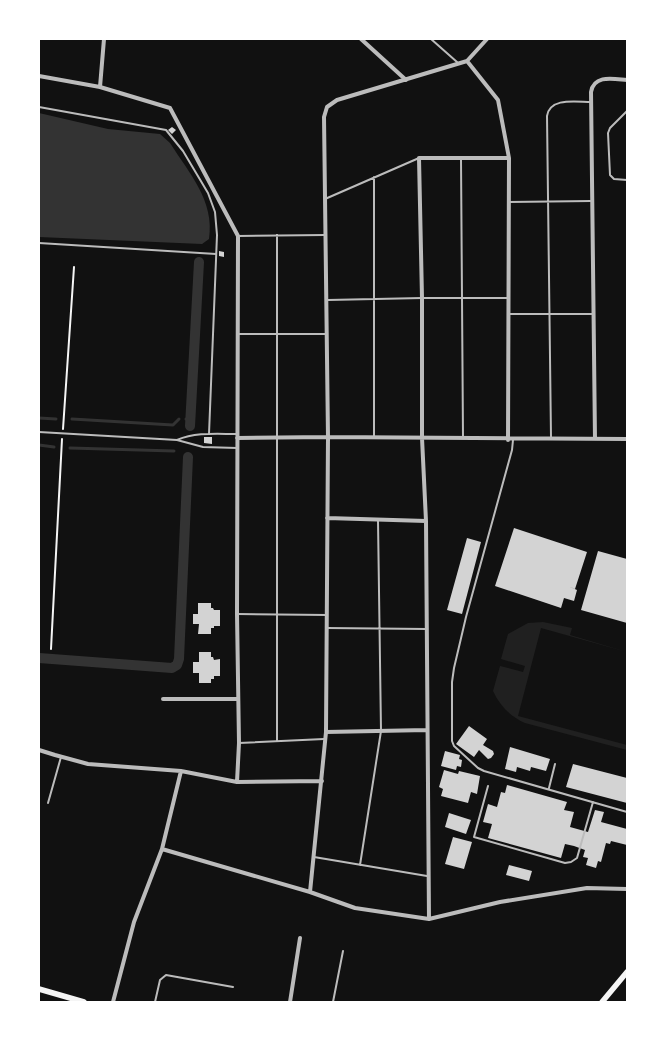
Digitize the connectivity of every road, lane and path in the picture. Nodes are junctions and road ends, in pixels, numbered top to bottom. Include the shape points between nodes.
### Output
1 (104, 39) edge
2 (361, 39) edge
3 (431, 39) edge
4 (487, 39) edge
5 (467, 61) junction
6 (459, 64) junction
7 (39, 76) edge
8 (406, 80) junction
9 (627, 80) edge
10 (100, 87) junction
11 (591, 102) junction
12 (39, 107) edge
13 (627, 111) edge
14 (419, 158) junction
15 (461, 158) junction
16 (509, 158) junction
17 (374, 177) junction
18 (627, 180) edge
19 (324, 199) junction
20 (592, 201) junction
21 (509, 202) junction
22 (548, 202) junction
23 (277, 235) junction
24 (324, 235) junction
25 (238, 236) junction
26 (39, 243) edge
27 (216, 254) junction
28 (74, 267) dead end
29 (422, 298) junction
30 (462, 298) junction
31 (508, 298) junction
32 (375, 299) junction
33 (326, 300) junction
34 (508, 314) junction
35 (550, 314) junction
36 (593, 314) junction
37 (238, 334) junction
38 (277, 334) junction
39 (326, 334) junction
40 (39, 432) edge
41 (63, 433) junction
42 (209, 434) junction
43 (237, 436) junction
44 (328, 437) junction
45 (277, 438) junction
46 (374, 438) junction
47 (422, 438) junction
48 (463, 439) junction
49 (551, 439) junction
50 (595, 439) junction
51 (627, 439) edge
52 (177, 440) junction
53 (510, 440) junction
54 (237, 448) junction
55 (327, 518) junction
56 (378, 519) junction
57 (426, 521) junction
58 (237, 614) junction
59 (277, 615) junction
60 (327, 615) junction
61 (327, 628) junction
62 (379, 629) junction
63 (427, 629) junction
64 (51, 650) dead end
65 (238, 698) junction
66 (163, 699) dead end
67 (428, 730) junction
68 (381, 731) junction
69 (326, 732) junction
70 (326, 739) junction
71 (277, 741) junction
72 (239, 743) junction
73 (39, 750) edge
74 (61, 757) junction
75 (555, 764) dead end
76 (181, 772) junction
77 (322, 781) junction
78 (237, 782) junction
79 (488, 786) dead end
80 (549, 789) junction
81 (593, 802) junction
82 (48, 803) dead end
83 (627, 812) edge
84 (162, 849) junction
85 (314, 857) junction
86 (360, 865) junction
87 (428, 876) junction
88 (627, 889) edge
89 (310, 892) junction
90 (429, 919) junction
91 (300, 938) dead end
92 (343, 951) dead end
93 (627, 972) edge
94 (233, 987) dead end
95 (39, 989) edge
96 (603, 1001) edge
97 (84, 1002) edge
98 (113, 1002) edge
99 (155, 1002) edge
100 (290, 1002) edge
101 (333, 1002) edge

1 - 10 street
2 - 8 street
3 - 6 lane
4 - 5 street
5 - 6 street
5 - 16 street via 498,100
6 - 8 street
7 - 10 street
8 - 19 street via 337,100 327,107 324,116
9 - 11 street via 603,79 596,82 591,88
10 - 25 street via 170,108
11 - 20 street
11 - 22 lane via 555,103 547,112
12 - 27 lane via 168,132 183,150 208,193 217,221
13 - 18 lane via 608,133 610,176
14 - 15 street
14 - 17 lane
14 - 29 street
15 - 16 street
15 - 30 lane
16 - 21 street
17 - 19 lane
17 - 32 lane
19 - 24 street
20 - 22 lane
20 - 36 street
21 - 22 lane
21 - 31 street
22 - 35 lane
23 - 24 lane
23 - 25 lane
23 - 38 lane
24 - 33 street
25 - 37 street
26 - 27 lane
27 - 42 lane
28 - 41 path
29 - 30 lane
29 - 32 lane
29 - 47 street
30 - 31 lane
30 - 48 lane
31 - 34 street
32 - 33 lane
32 - 46 lane
33 - 39 street
34 - 35 lane
34 - 53 street
35 - 36 lane
35 - 49 lane
36 - 50 street
37 - 38 lane
37 - 43 street
38 - 39 lane
38 - 45 lane
39 - 44 street
40 - 41 lane
41 - 52 lane
41 - 64 path
42 - 43 lane
42 - 52 lane via 188,435
43 - 45 street
43 - 54 street
44 - 45 street
44 - 46 street
44 - 55 street
45 - 59 lane
46 - 47 street
47 - 48 street
47 - 57 street
48 - 53 street
49 - 50 street
49 - 53 street
50 - 51 street
52 - 54 lane via 203,447
53 - 80 lane via 512,450 454,668 451,735 454,746 478,768
54 - 58 street
55 - 56 street
55 - 60 street
56 - 57 street
56 - 62 lane
57 - 63 street
58 - 59 lane
58 - 65 street
59 - 60 lane
59 - 71 lane
60 - 61 street
61 - 62 lane
61 - 69 street
62 - 63 lane
62 - 68 lane
63 - 67 street
65 - 66 street
65 - 72 street
67 - 68 street
67 - 87 street
68 - 69 street
68 - 86 lane
69 - 70 street
70 - 71 lane
70 - 77 street
71 - 72 lane
72 - 78 street
73 - 74 street
74 - 76 street via 88,764
74 - 82 lane
75 - 80 lane
76 - 78 street
76 - 84 street
77 - 78 street
77 - 85 street
79 - 81 lane via 474,837 565,863 575,860 578,855
80 - 81 lane
81 - 83 lane
84 - 89 street
84 - 98 street via 134,922
85 - 86 lane
85 - 89 street
86 - 87 lane
87 - 90 street
88 - 90 street via 587,888 500,902
89 - 90 street via 355,908
91 - 100 street
92 - 101 lane
93 - 96 main road
94 - 99 lane via 166,975 160,980
95 - 97 main road

